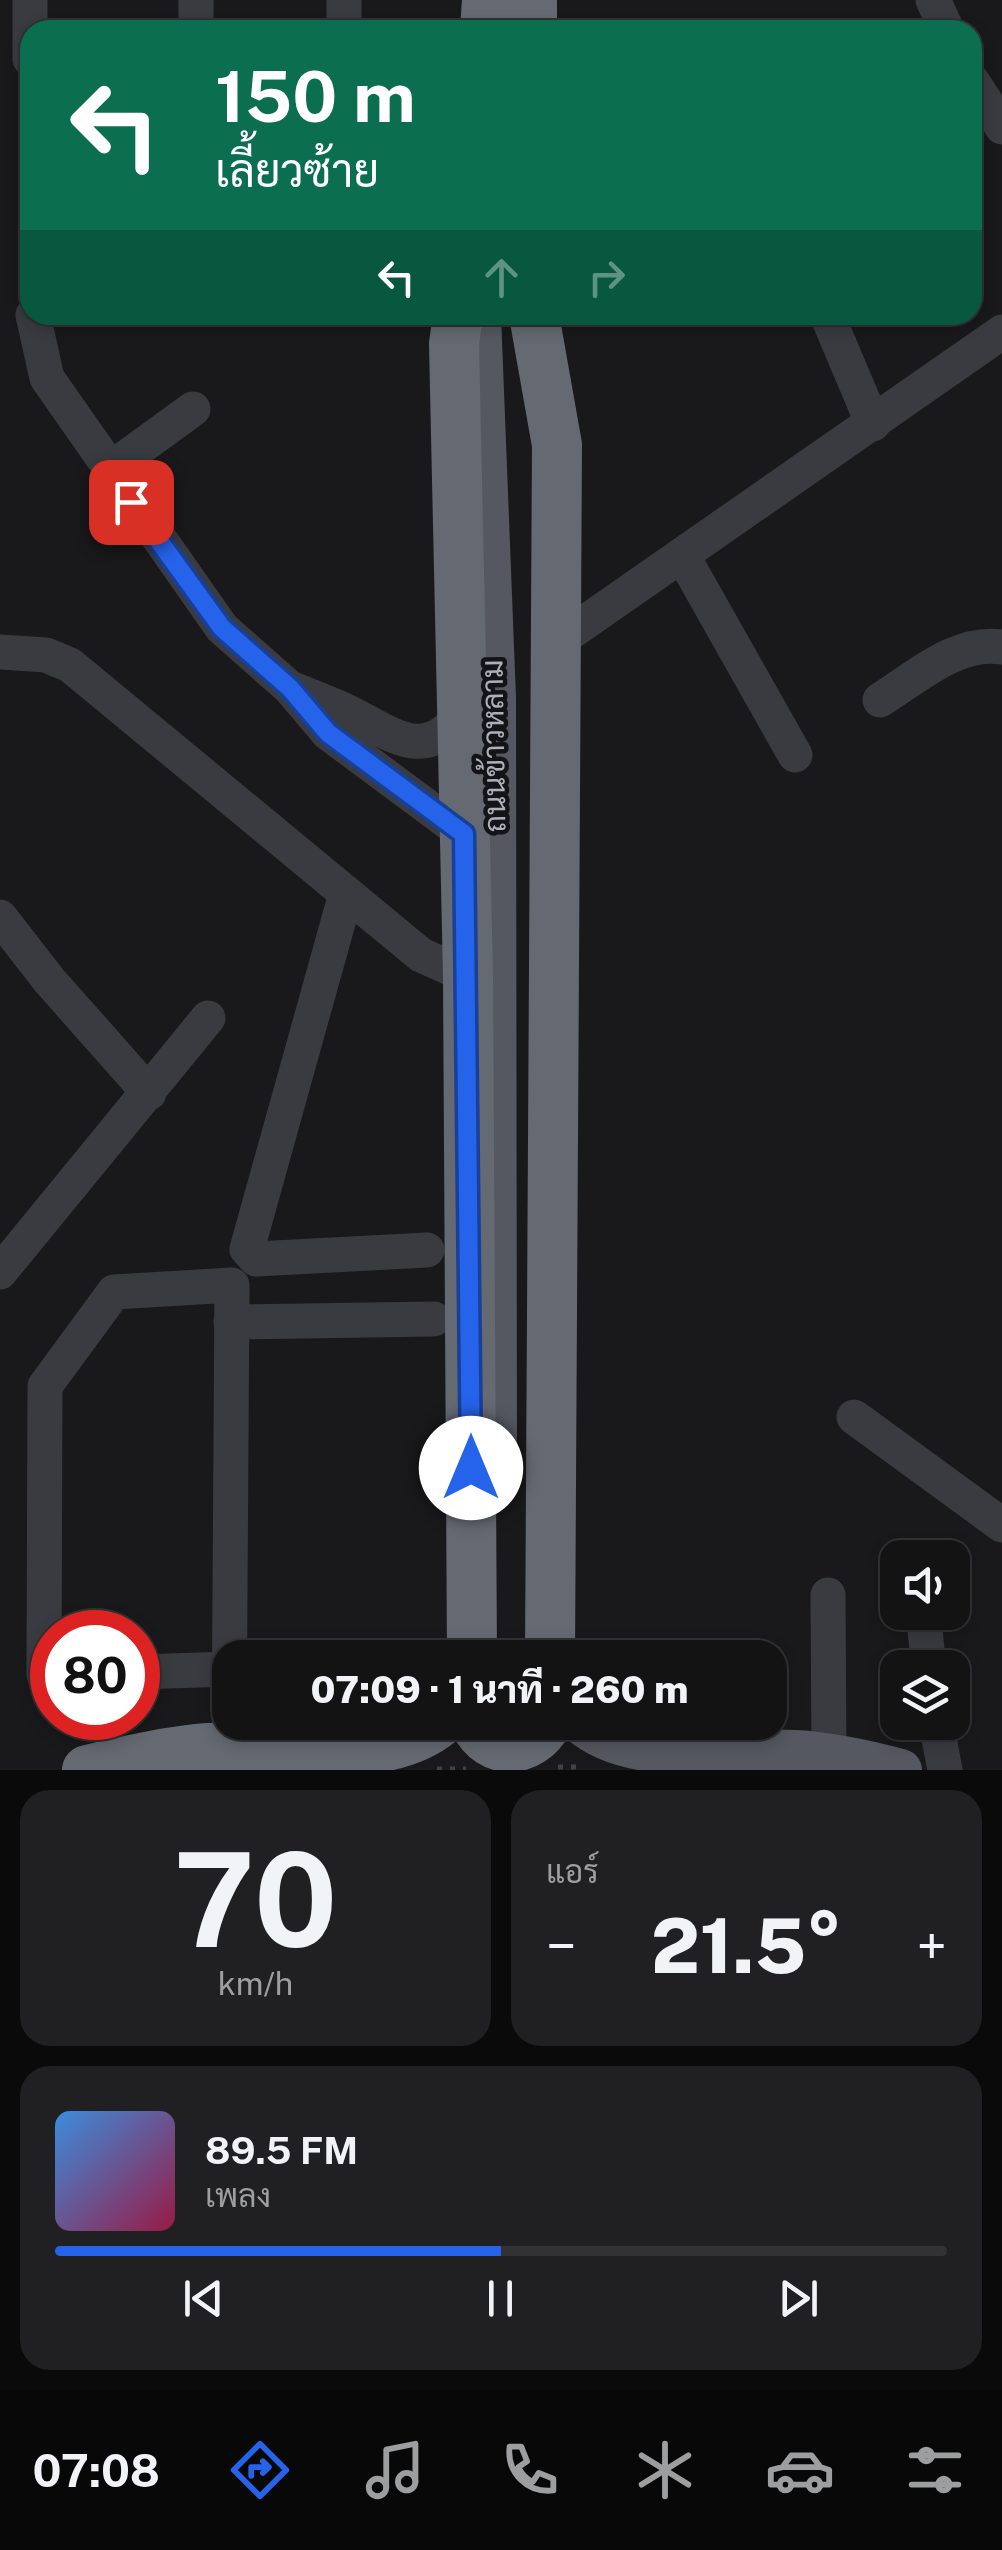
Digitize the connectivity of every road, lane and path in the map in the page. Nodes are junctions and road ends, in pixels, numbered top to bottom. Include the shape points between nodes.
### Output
1 (982, 96) edge
2 (1002, 127) edge
3 (35, 325) edge
4 (457, 325) edge
5 (480, 325) edge
6 (534, 325) edge
7 (535, 325) edge
8 (831, 325) edge
9 (1002, 332) edge
10 (193, 409) dead end
11 (873, 424) junction
12 (108, 470) junction
13 (682, 555) junction
14 (554, 644) junction
15 (1002, 647) edge
16 (0, 652) edge
17 (290, 688) junction
18 (880, 700) dead end
19 (496, 703) junction
20 (795, 754) dead end
21 (464, 834) junction
22 (346, 894) junction
23 (0, 917) edge
24 (468, 976) junction
25 (208, 1018) dead end
26 (149, 1093) junction
27 (427, 1250) dead end
28 (0, 1272) edge
29 (434, 1319) dead end
30 (232, 1322) junction
31 (854, 1416) dead end
32 (1002, 1524) edge
33 (828, 1595) dead end
34 (44, 1610) edge
35 (230, 1640) edge
36 (472, 1640) edge
37 (496, 1640) edge
38 (543, 1640) edge
39 (544, 1640) edge
40 (212, 1670) edge
41 (160, 1671) edge
42 (229, 1740) edge
43 (415, 1740) edge
44 (487, 1740) edge
45 (496, 1740) edge
46 (528, 1740) edge
47 (535, 1740) edge
48 (603, 1740) edge
49 (939, 1740) edge
50 (229, 1748) junction
51 (829, 1756) junction
52 (87, 1770) edge
53 (496, 1770) edge
54 (528, 1770) edge
55 (901, 1770) edge
56 (945, 1770) edge

1 - 2 street
3 - 12 street via 48,378
4 - 19 highway
5 - 19 main road, ถนนข้าวหลาม
6 - 19 main road, ถนนข้าวหลาม
7 - 14 highway via 557,445
8 - 11 street
9 - 11 street
10 - 12 street
11 - 13 street
12 - 17 street via 222,628
13 - 14 street
13 - 20 street
14 - 39 highway
15 - 18 street via 960,650
16 - 22 street via 46,655 70,666
17 - 19 street via 398,741 428,739
17 - 21 street via 328,733
19 - 21 highway
19 - 37 main road, ถนนข้าวหลาม
19 - 38 main road, ถนนข้าวหลาม
21 - 24 highway
22 - 24 street via 421,954
22 - 27 street via 247,1249 256,1259
23 - 26 street
24 - 36 highway
25 - 26 street
26 - 28 street
29 - 30 street
30 - 34 street via 232,1286 114,1292 45,1386
30 - 35 street
31 - 32 street
33 - 51 street
40 - 41 street
42 - 50 street
43 - 50 highway via 390,1748
44 - 47 highway via 511,1748
45 - 53 main road
46 - 54 main road
48 - 51 main road via 650,1752
49 - 56 street
50 - 52 highway
51 - 55 main road

